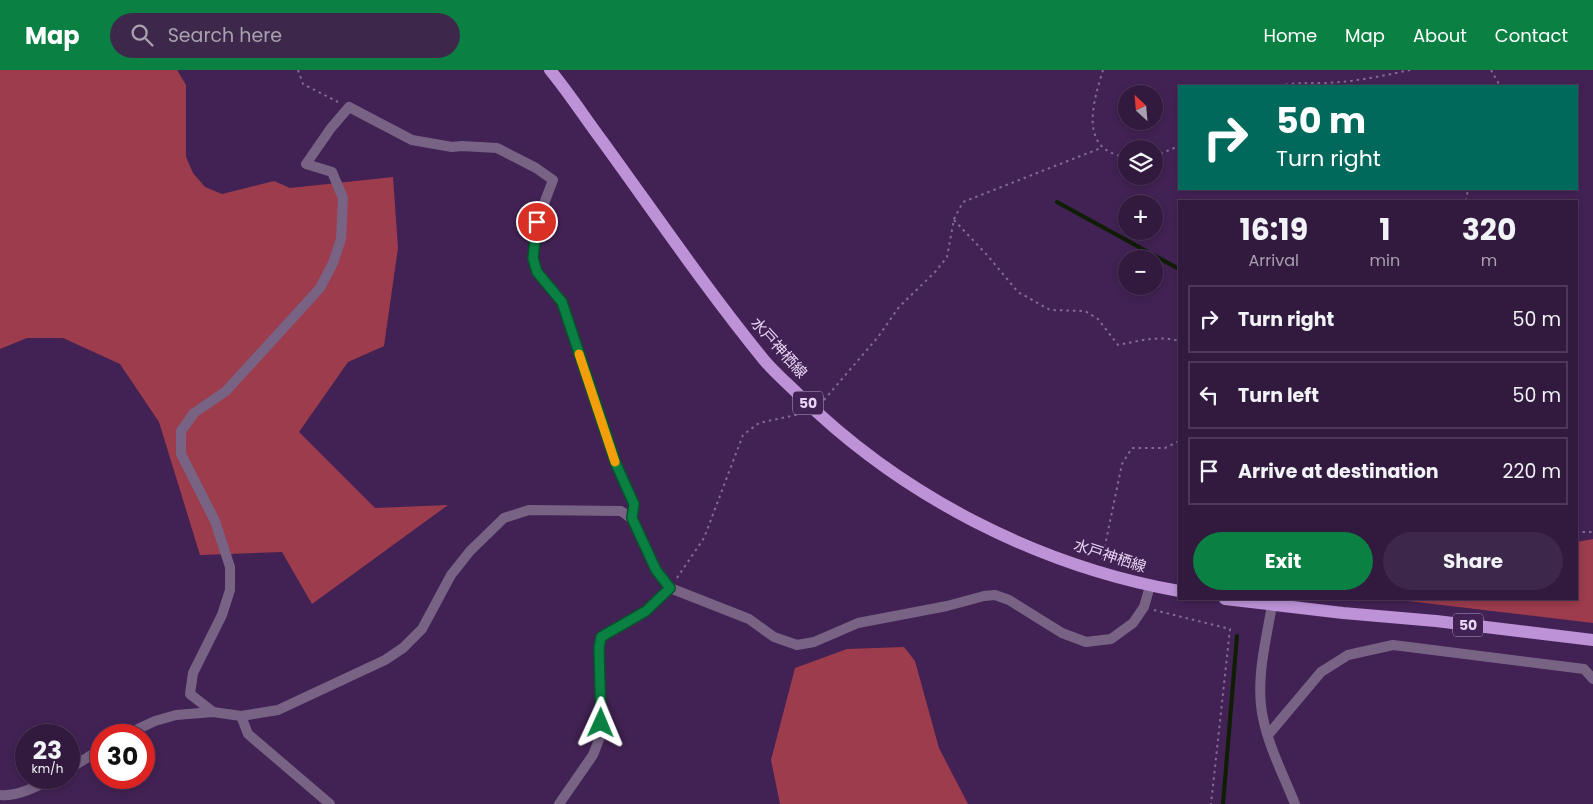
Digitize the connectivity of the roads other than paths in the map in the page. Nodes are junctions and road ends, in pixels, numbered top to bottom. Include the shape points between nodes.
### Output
1 (550, 70) edge
2 (632, 518) junction
3 (1150, 586) junction
4 (670, 588) junction
5 (1178, 591) edge
6 (1234, 600) edge
7 (1272, 604) junction
8 (1593, 640) edge
9 (1593, 679) edge
10 (213, 712) junction
11 (241, 716) junction
12 (150, 724) edge
13 (1268, 735) junction
14 (29, 789) edge
15 (0, 795) edge
16 (330, 804) edge
17 (559, 804) edge
18 (1295, 804) edge

1 - 3 main road, 水戸神栖線 / 50 via 730,317 766,362 815,411 905,481 968,518 1028,546
2 - 4 street via 656,570
2 - 10 street via 634,504 616,464 562,302 537,272 533,258 537,222 553,180 497,148 452,147 412,140 349,107 306,164 332,172 342,198 341,239 333,263 320,288 226,391 194,413 181,431 181,454 215,522 230,567 230,590 222,615 193,673 190,694
2 - 11 street via 620,511 529,510 504,518 451,575 422,629 403,648 385,660 278,710
3 - 4 street via 1144,607 1133,623 1111,639 1086,642 1062,633 1009,600 995,595 858,623 814,642 797,645 774,637 749,619
3 - 5 main road, 水戸神栖線 / 50
4 - 17 street via 646,611 601,637 600,737 593,755
6 - 7 main road, 50
7 - 8 main road, 50
7 - 13 street via 1261,682 1263,718
9 - 13 street via 1584,669 1394,644 1348,655 1321,672
10 - 11 street
10 - 12 street via 176,715
11 - 16 street via 248,734
13 - 18 street
14 - 15 street via 8,796

